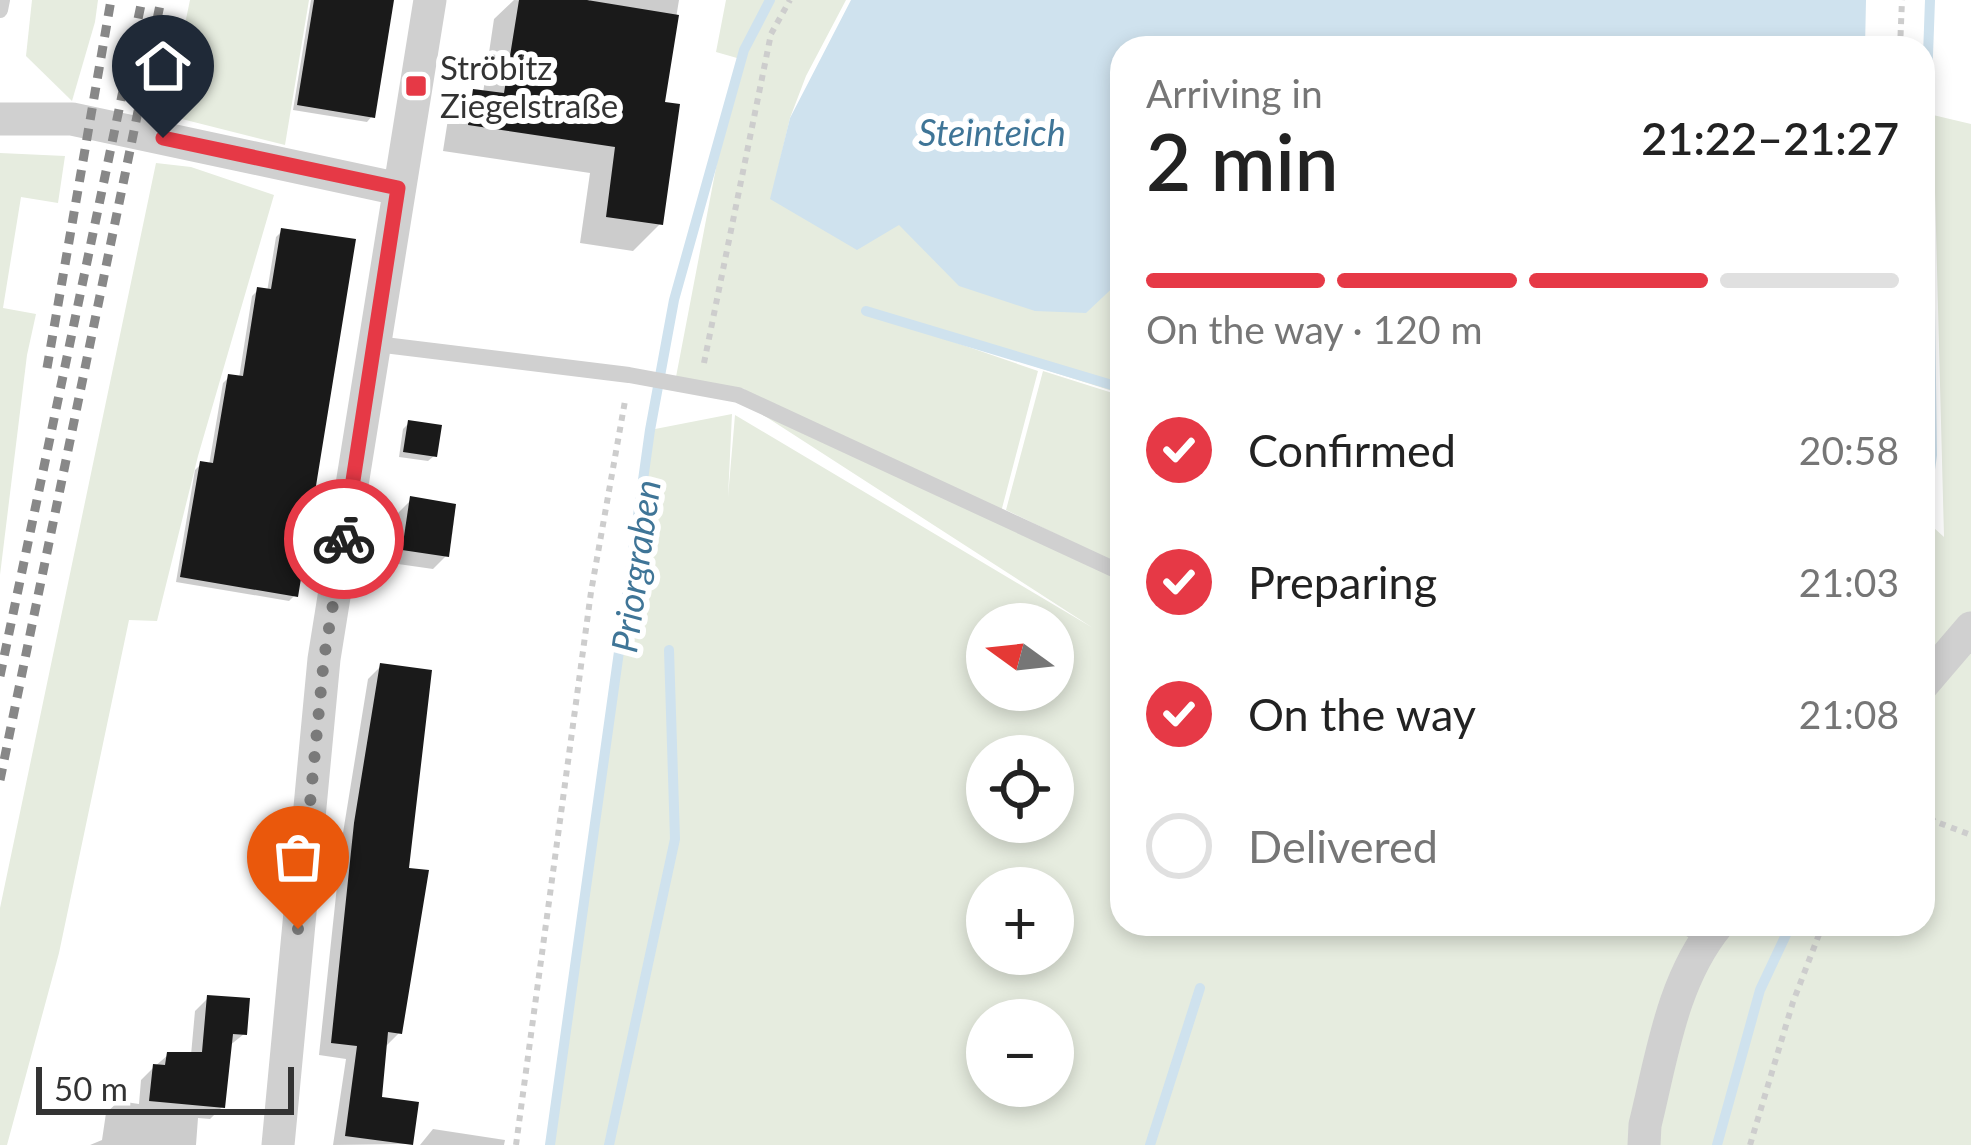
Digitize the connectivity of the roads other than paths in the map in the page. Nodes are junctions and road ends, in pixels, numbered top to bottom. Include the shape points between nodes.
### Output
1 (2, 0) edge
2 (430, 0) edge
3 (0, 10) edge
4 (0, 119) edge
5 (398, 188) junction
6 (376, 344) junction
7 (1110, 567) edge
8 (1971, 628) edge
9 (1935, 670) edge
10 (1701, 936) edge
11 (278, 1145) edge
12 (1644, 1145) edge

1 - 3 lane
2 - 5 street
4 - 5 street via 72,118
5 - 6 street
6 - 7 lane via 738,394
6 - 11 street via 324,658
8 - 9 street
10 - 12 street via 1676,1003

